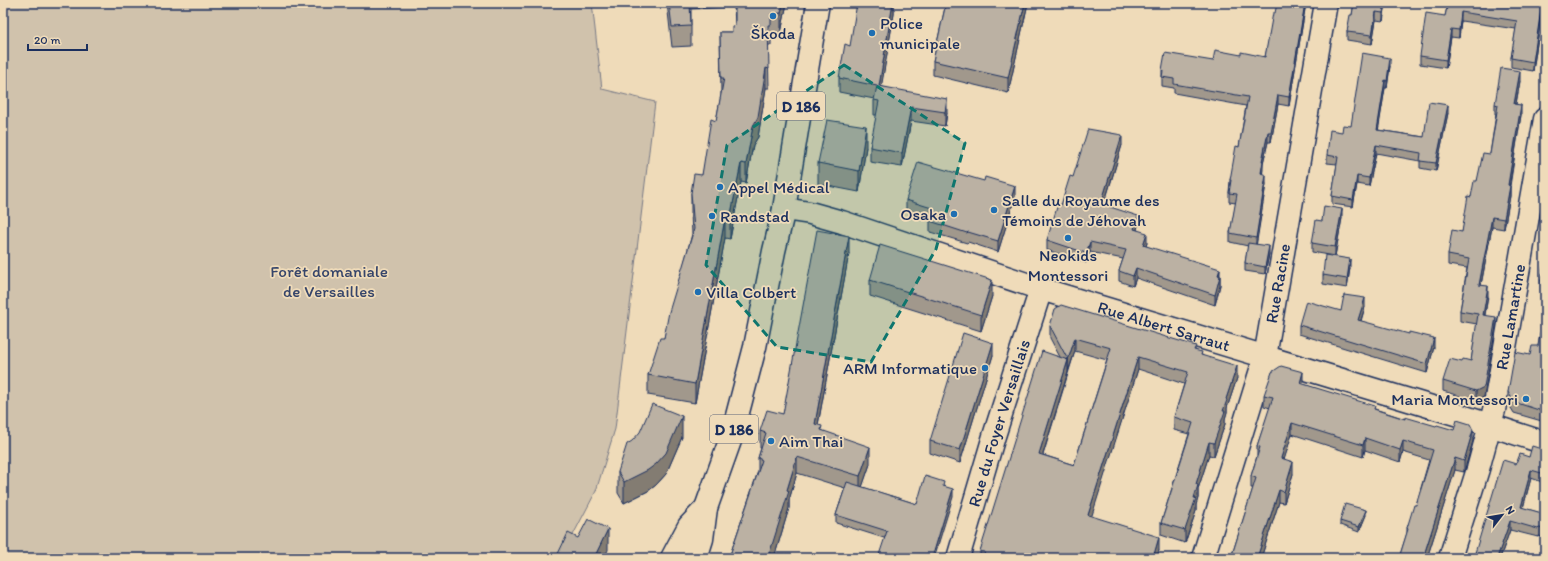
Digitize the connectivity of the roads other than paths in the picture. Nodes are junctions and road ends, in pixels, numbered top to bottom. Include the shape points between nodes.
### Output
1 (818, 3) edge
2 (1326, 3) edge
3 (1545, 119) edge
4 (784, 209) junction
5 (1041, 288) junction
6 (1265, 358) junction
7 (1491, 426) junction
8 (1545, 443) edge
9 (706, 508) junction
10 (672, 558) edge
11 (696, 558) edge
12 (958, 558) edge
13 (1203, 558) edge
14 (1450, 558) edge

1 - 4 main road, D 186
2 - 6 main road, Rue Racine
3 - 7 main road, Rue Lamartine
4 - 5 main road, Rue Albert Sarraut via 842,222
4 - 9 main road, D 186 via 750,368 732,435
5 - 6 main road, Rue Albert Sarraut
5 - 12 main road, Rue du Foyer Versaillais
6 - 7 main road, Rue Albert Sarraut
6 - 13 main road, Rue Racine
7 - 8 main road, Rue Albert Sarraut
7 - 14 main road, Rue Lamartine
9 - 10 main road, D 186 via 689,526
9 - 11 main road, D 186 via 702,539

